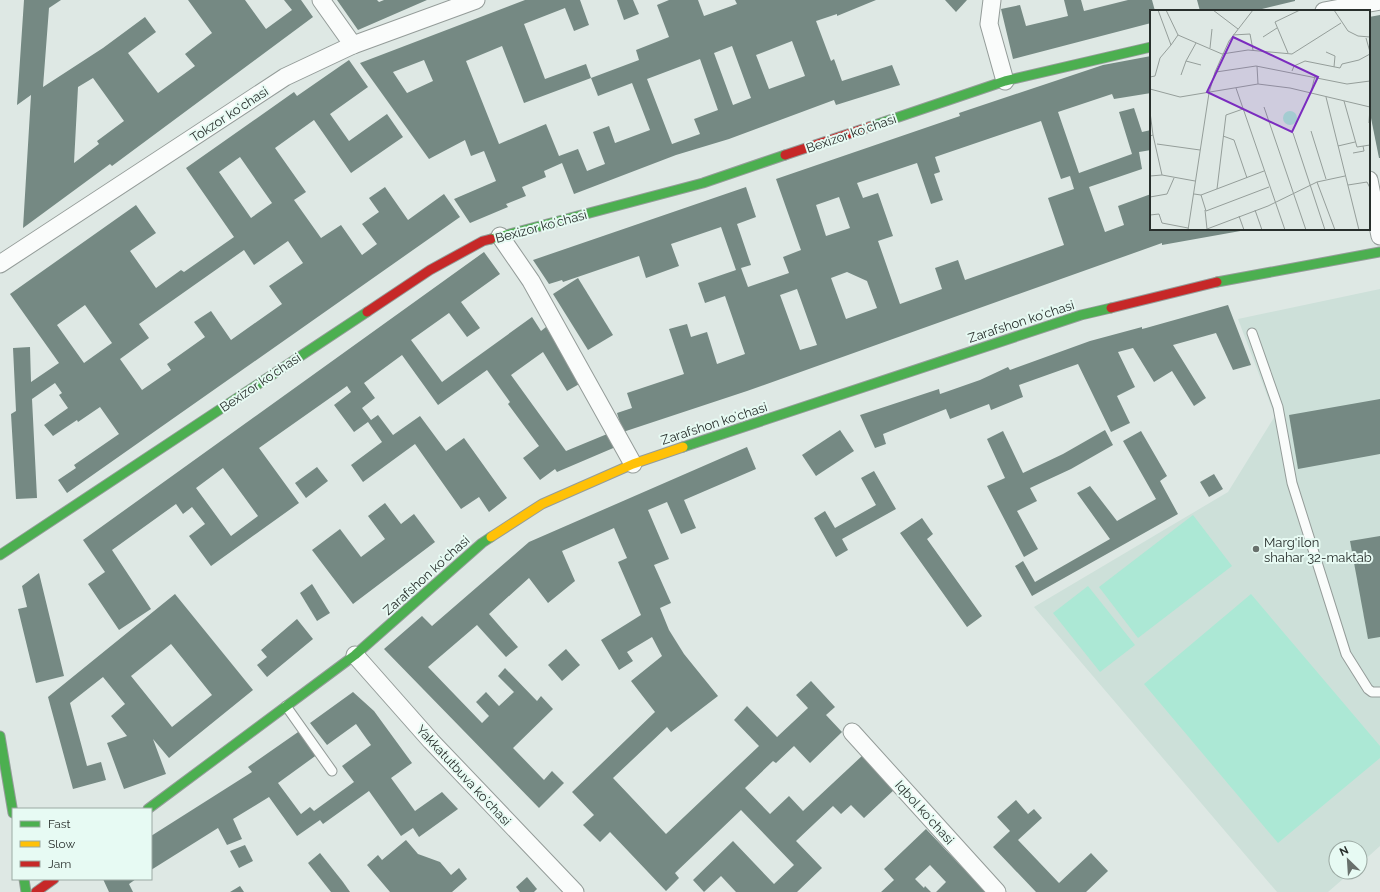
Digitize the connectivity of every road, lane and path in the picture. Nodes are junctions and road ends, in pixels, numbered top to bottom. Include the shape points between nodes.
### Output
1 (321, 0) edge
2 (476, 0) edge
3 (992, 0) edge
4 (1380, 1) edge
5 (1332, 10) edge
6 (353, 45) junction
7 (1150, 46) edge
8 (1005, 81) junction
9 (1370, 185) edge
10 (500, 236) junction
11 (1380, 236) edge
12 (1380, 252) edge
13 (0, 264) edge
14 (1252, 333) dead end
15 (633, 464) junction
16 (0, 555) edge
17 (355, 655) junction
18 (1380, 692) edge
19 (286, 706) junction
20 (852, 732) dead end
21 (0, 736) edge
22 (332, 771) dead end
23 (12, 808) edge
24 (149, 808) edge
25 (24, 880) edge
26 (53, 880) edge
27 (26, 892) edge
28 (36, 892) edge
29 (574, 892) edge
30 (997, 892) edge

1 - 6 street
2 - 6 street, Tokzor koʻchasi
3 - 8 street via 989,24
4 - 5 street
6 - 13 street, Tokzor koʻchasi via 285,77
7 - 8 main road, Bexizor koʻchasi
8 - 10 main road, Bexizor koʻchasi via 703,183
9 - 11 street
10 - 15 street via 531,281
10 - 16 main road, Bexizor koʻchasi via 483,241 430,270
12 - 15 main road, Zarafshon koʻchasi via 1232,279 1082,315
14 - 18 lane via 1278,407 1292,483 1346,654 1368,689
15 - 17 main road, Zarafshon koʻchasi via 542,504 482,543
17 - 19 main road, Zarafshon koʻchasi
17 - 29 street, Yakkatutbuva koʻchasi via 431,741
19 - 22 lane
19 - 24 main road, Zarafshon koʻchasi
20 - 30 street, Iqbol koʻchasi
21 - 23 main road
25 - 27 main road
26 - 28 main road

